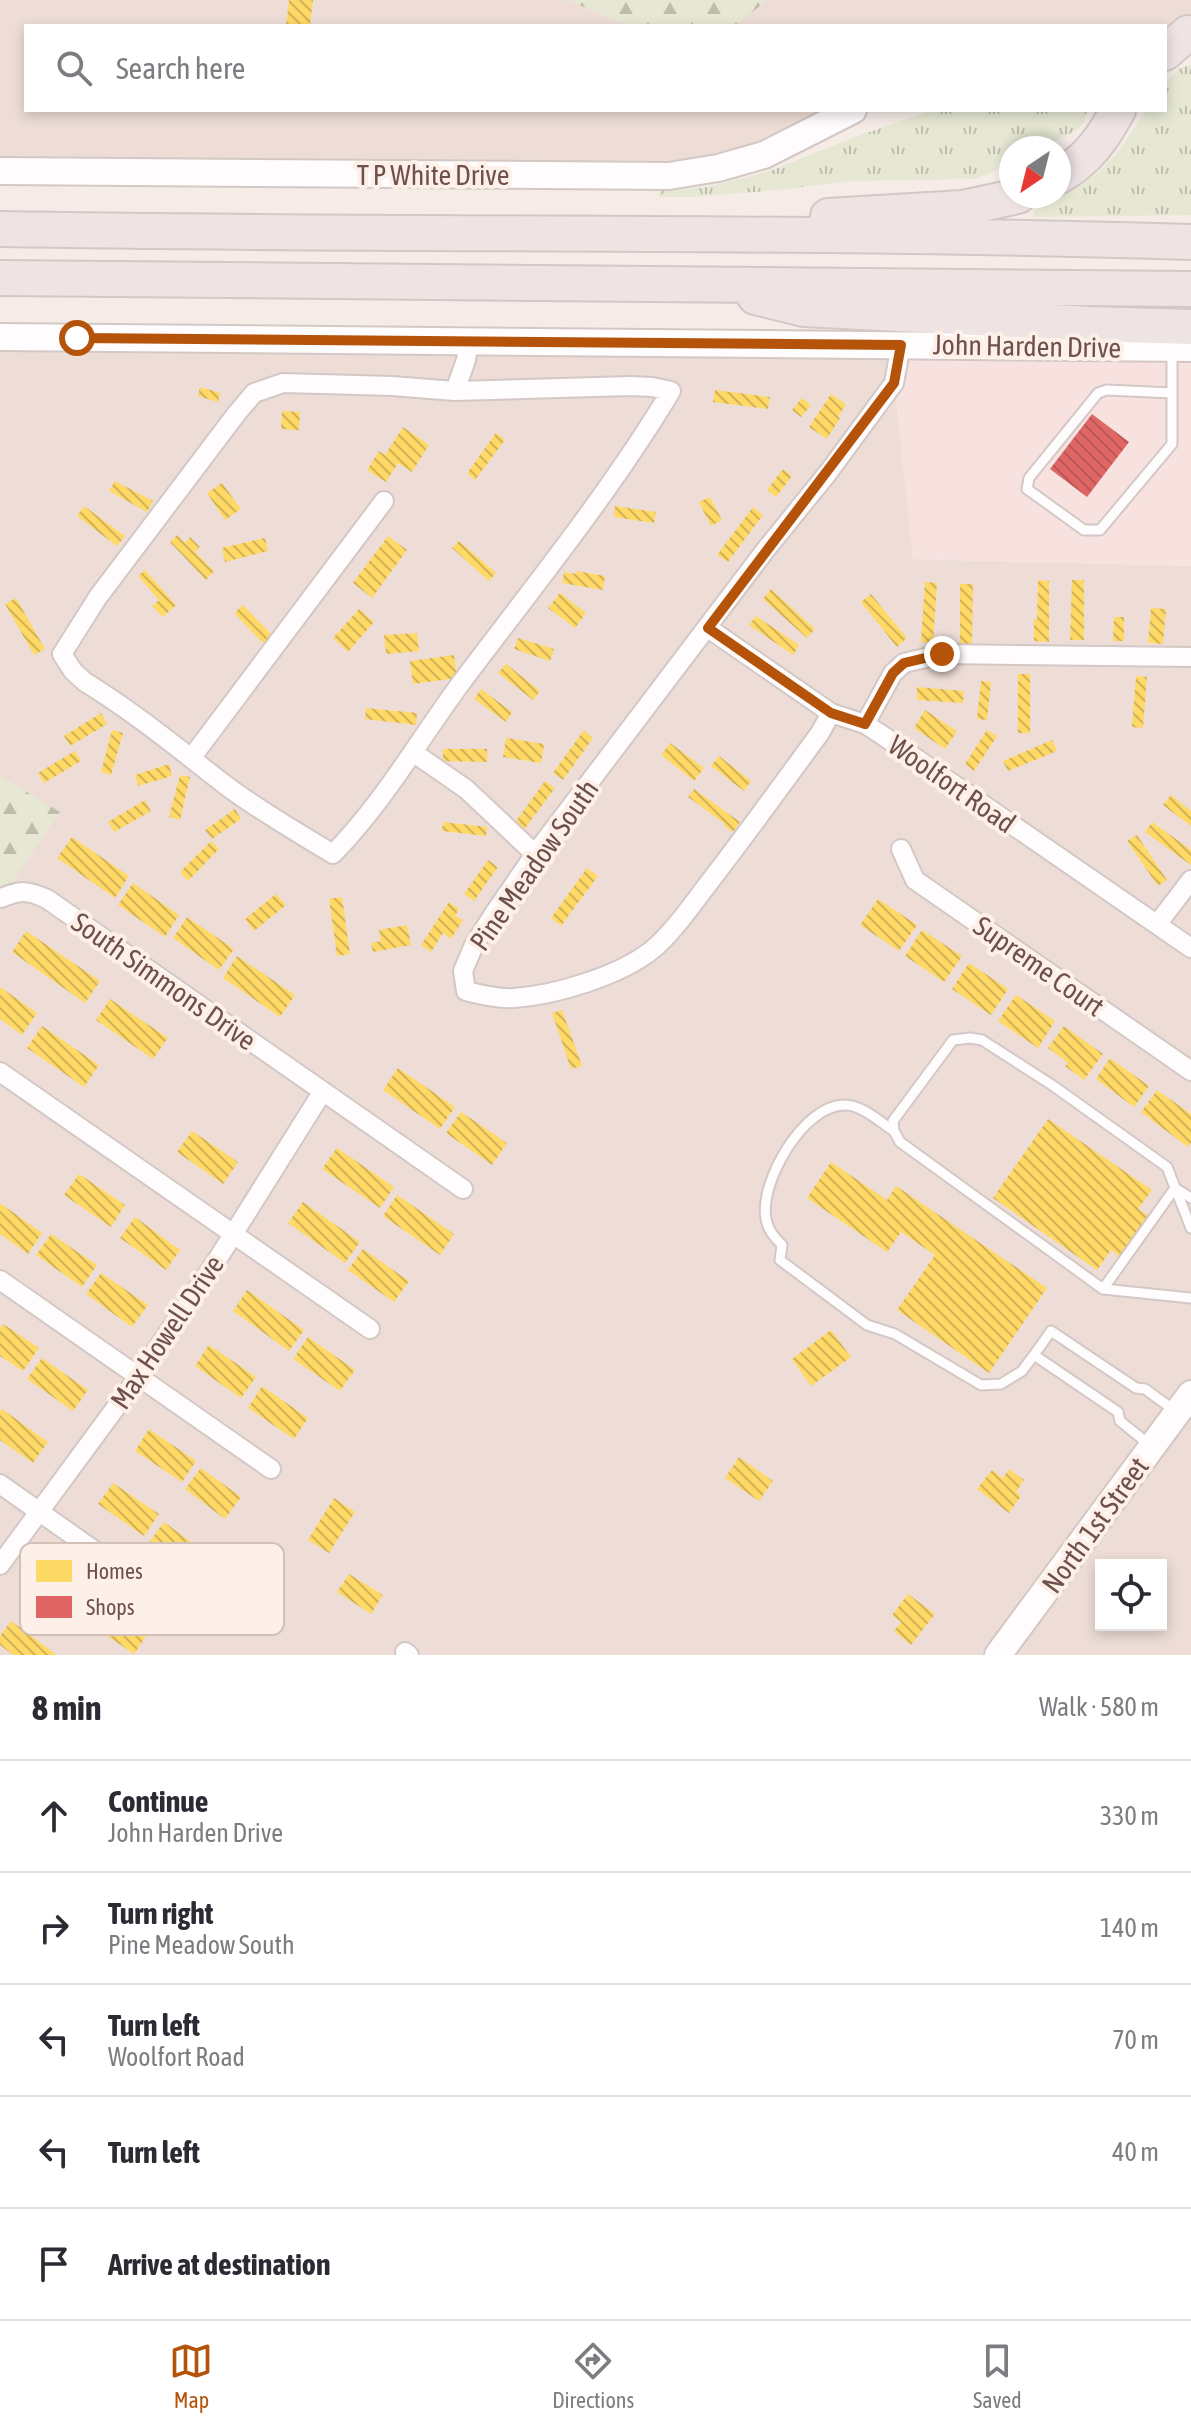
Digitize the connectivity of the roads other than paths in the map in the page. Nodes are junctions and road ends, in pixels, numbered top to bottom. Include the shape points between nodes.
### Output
1 (849, 112) edge
2 (1117, 112) edge
3 (1071, 169) edge
4 (0, 171) edge
5 (999, 200) edge
6 (0, 229) edge
7 (612, 233) junction
8 (1191, 242) edge
9 (0, 278) edge
10 (700, 283) junction
11 (1191, 289) edge
12 (0, 337) edge
13 (469, 341) junction
14 (1185, 341) edge
15 (901, 345) junction
16 (455, 391) junction
17 (1172, 393) junction
18 (384, 501) dead end
19 (708, 628) junction
20 (1191, 657) edge
21 (831, 713) junction
22 (865, 724) junction
23 (414, 753) junction
24 (192, 757) junction
25 (901, 849) dead end
26 (535, 854) junction
27 (1191, 880) edge
28 (0, 899) edge
29 (1158, 923) junction
30 (1191, 948) edge
31 (1191, 1071) edge
32 (0, 1072) edge
33 (323, 1091) junction
34 (894, 1131) junction
35 (1175, 1188) junction
36 (463, 1189) dead end
37 (1191, 1198) edge
38 (1191, 1228) edge
39 (232, 1234) junction
40 (0, 1280) edge
41 (1103, 1289) junction
42 (1191, 1298) edge
43 (370, 1329) dead end
44 (1034, 1355) junction
45 (139, 1376) junction
46 (1185, 1403) edge
47 (1152, 1447) junction
48 (271, 1469) dead end
49 (0, 1484) edge
50 (40, 1512) junction
51 (84, 1543) edge
52 (0, 1565) edge
53 (998, 1655) edge

1 - 4 street, T P White Drive via 764,155 669,176
2 - 3 highway via 1102,139
5 - 7 highway via 962,208
6 - 7 highway
7 - 8 highway
9 - 10 highway
10 - 11 highway
10 - 14 highway via 804,309 1090,324
12 - 13 street, John Harden Drive
13 - 15 street, John Harden Drive
13 - 16 street
14 - 15 street, John Harden Drive
14 - 17 lane
15 - 19 street, Pine Meadow South via 894,383
16 - 23 street via 570,386 671,391 595,506
16 - 24 street via 283,383 254,393 98,597 62,654 85,682
17 - 17 lane via 1172,444 1100,530 1084,530 1027,489 1029,478 1098,393
18 - 24 street
19 - 21 street, Woolfort Road
19 - 26 street, Pine Meadow South
20 - 22 street via 942,654 904,663 893,673
21 - 22 street, Woolfort Road
21 - 26 street, Pine Meadow South via 731,855 654,949 596,979 550,992 513,998 466,991 463,971 474,945
22 - 29 street, Woolfort Road
23 - 24 street via 333,854 225,785
23 - 26 street via 466,789
25 - 31 street, Supreme Court via 915,880
27 - 29 street
28 - 33 street, South Simmons Drive via 19,891 47,899
29 - 30 street, Woolfort Road
32 - 39 street
33 - 36 street, South Simmons Drive
33 - 39 street, Max Howell Drive
34 - 35 lane via 893,1121 953,1040 982,1040 1167,1167
34 - 41 lane via 900,1142
34 - 44 lane via 855,1106 842,1104 826,1108 794,1138 767,1191 765,1218 782,1245 780,1260 867,1325 895,1334 981,1385 1001,1384 1022,1371
35 - 37 lane
35 - 38 lane
35 - 41 lane
39 - 43 street
39 - 45 street, Max Howell Drive
40 - 45 street
41 - 42 lane
44 - 46 lane via 1051,1331 1136,1388
44 - 47 lane via 1118,1412 1120,1421
45 - 48 street
45 - 50 street, Max Howell Drive
46 - 47 street, North 1st Street
47 - 53 street, North 1st Street
49 - 50 street
50 - 51 street
50 - 52 street, Max Howell Drive

